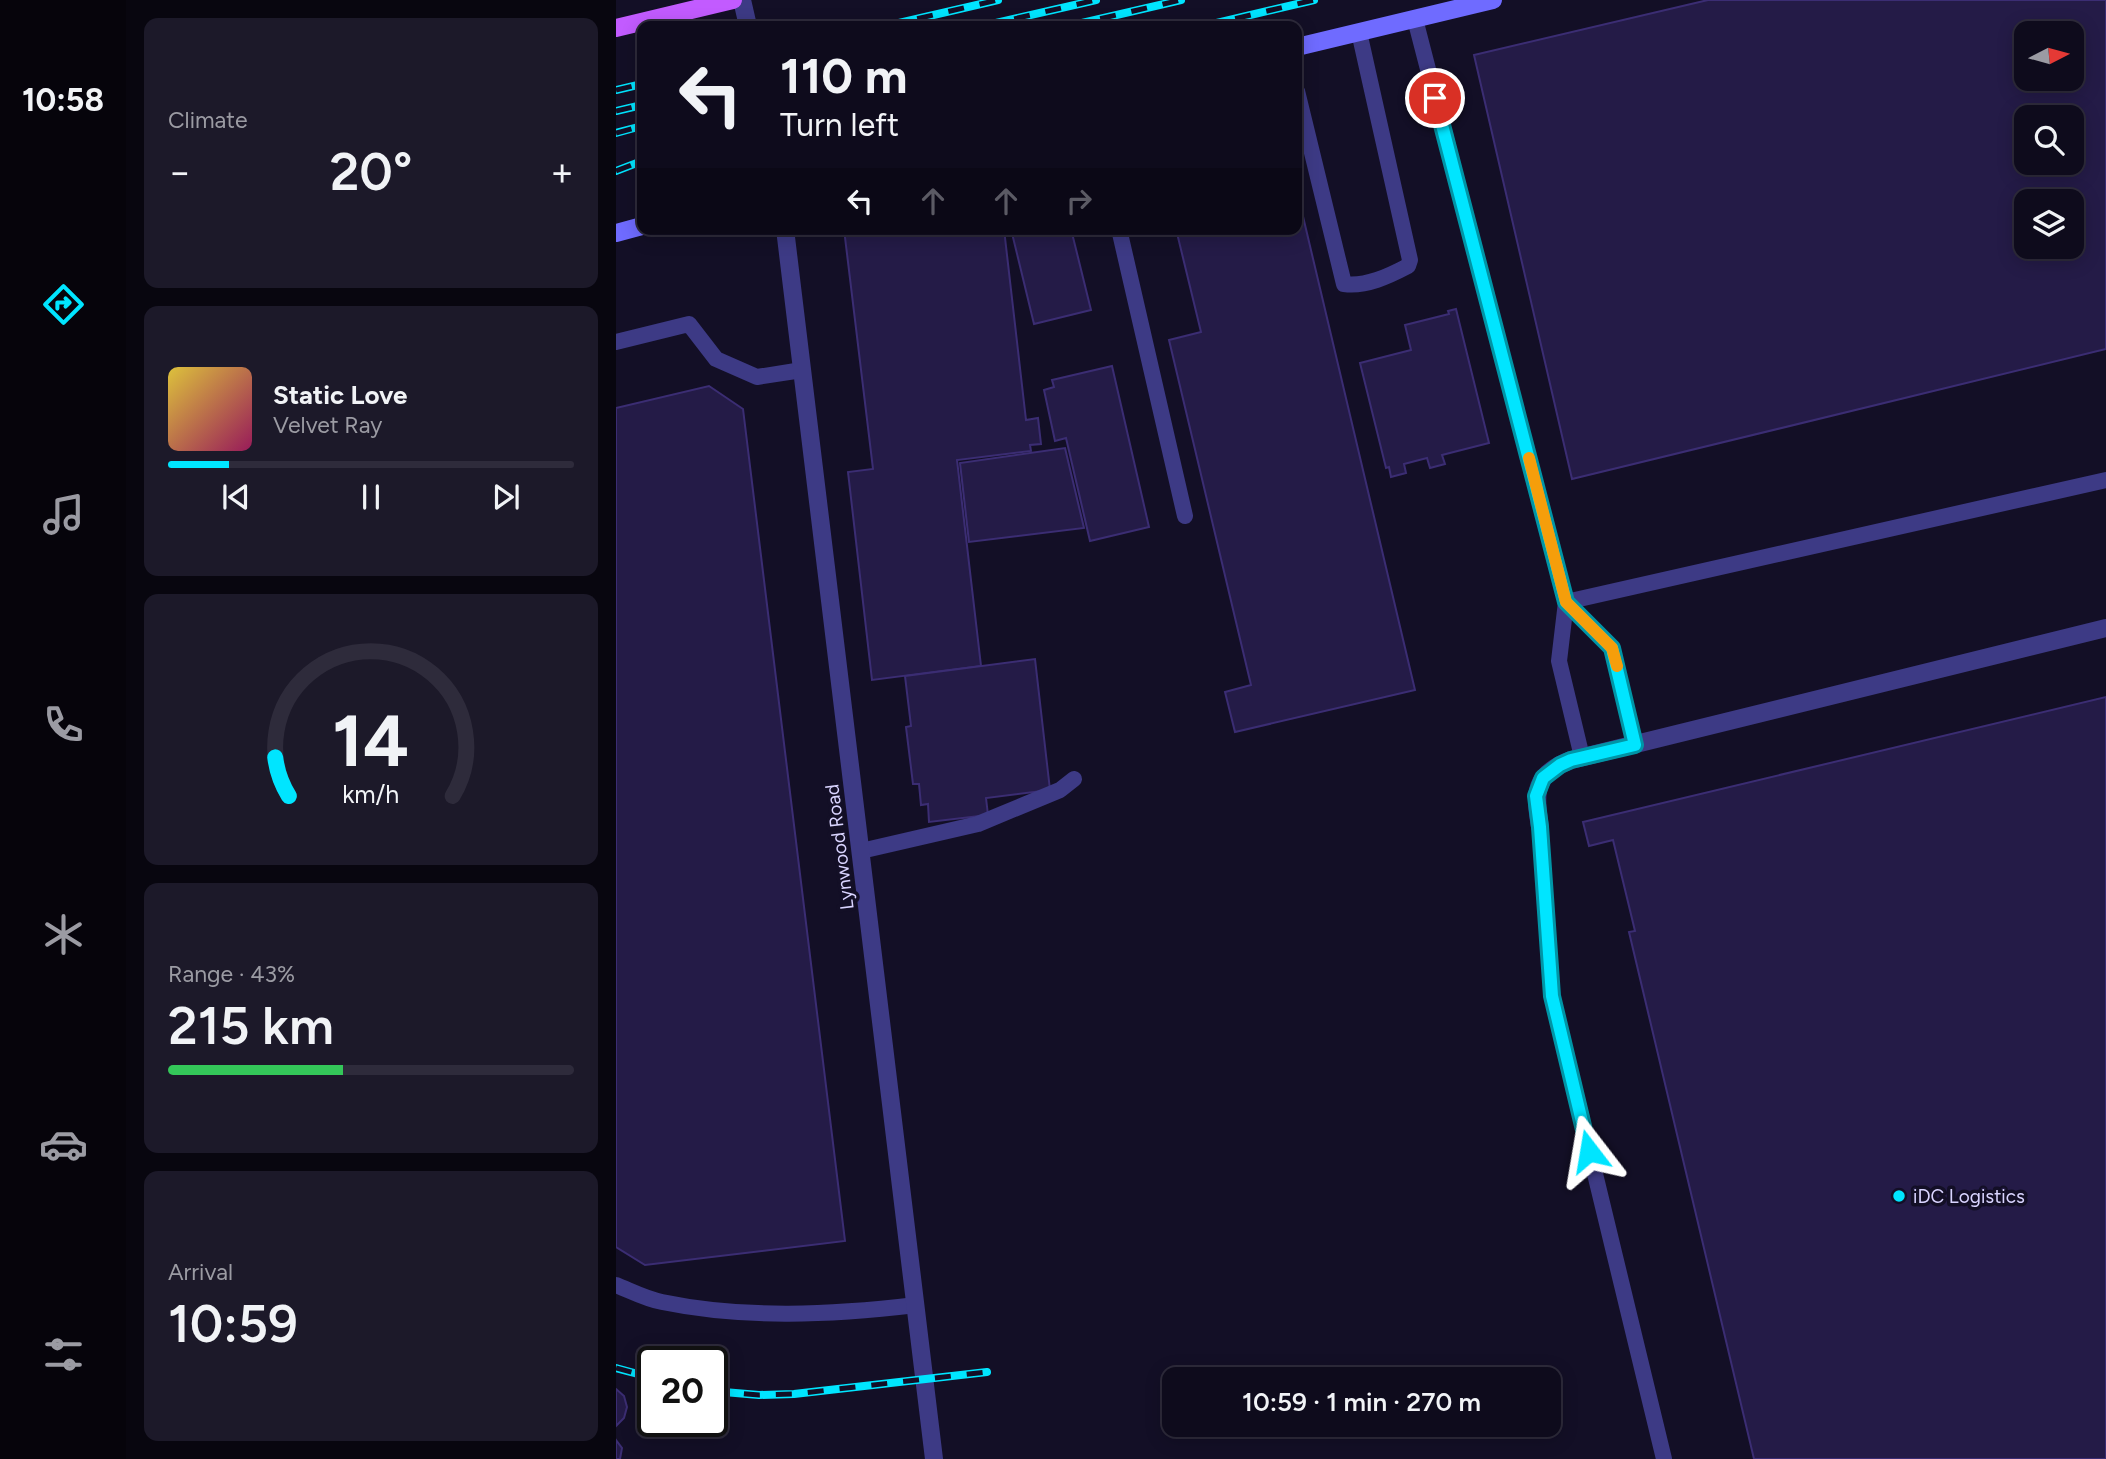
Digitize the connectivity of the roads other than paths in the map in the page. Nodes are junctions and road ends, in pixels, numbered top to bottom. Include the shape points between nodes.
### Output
1 (733, 0) edge
2 (742, 0) edge
3 (1493, 0) edge
4 (1415, 19) junction
5 (645, 21) edge
6 (747, 21) edge
7 (637, 23) edge
8 (616, 28) edge
9 (1359, 32) junction
10 (1302, 46) edge
11 (1302, 112) edge
12 (637, 227) edge
13 (616, 233) edge
14 (786, 235) edge
15 (1120, 235) edge
16 (616, 342) edge
17 (802, 370) junction
18 (2106, 480) edge
19 (1185, 516) dead end
20 (1566, 602) junction
21 (2106, 628) edge
22 (1635, 745) junction
23 (1583, 757) junction
24 (1074, 779) dead end
25 (1540, 827) joint
26 (861, 851) junction
27 (616, 1285) edge
28 (916, 1305) junction
29 (934, 1459) edge
30 (1664, 1459) edge

1 - 5 main road
2 - 6 street
3 - 4 street
4 - 9 street
4 - 20 lane
7 - 8 main road
9 - 10 street
9 - 11 lane via 1408,266 1386,277 1344,284
12 - 13 street
14 - 17 street, Lynwood Road
15 - 19 lane
16 - 17 lane via 689,324 716,359 757,377
17 - 26 street, Lynwood Road
18 - 20 lane
20 - 22 lane via 1612,648
20 - 23 lane via 1559,661
21 - 22 street
22 - 23 street
23 - 25 street via 1555,768 1540,783 1536,802
24 - 26 lane via 1060,790 978,824
25 - 30 lane via 1552,996
26 - 28 street, Lynwood Road
27 - 28 lane via 659,1302 734,1312 815,1313
28 - 29 street, Lynwood Road

